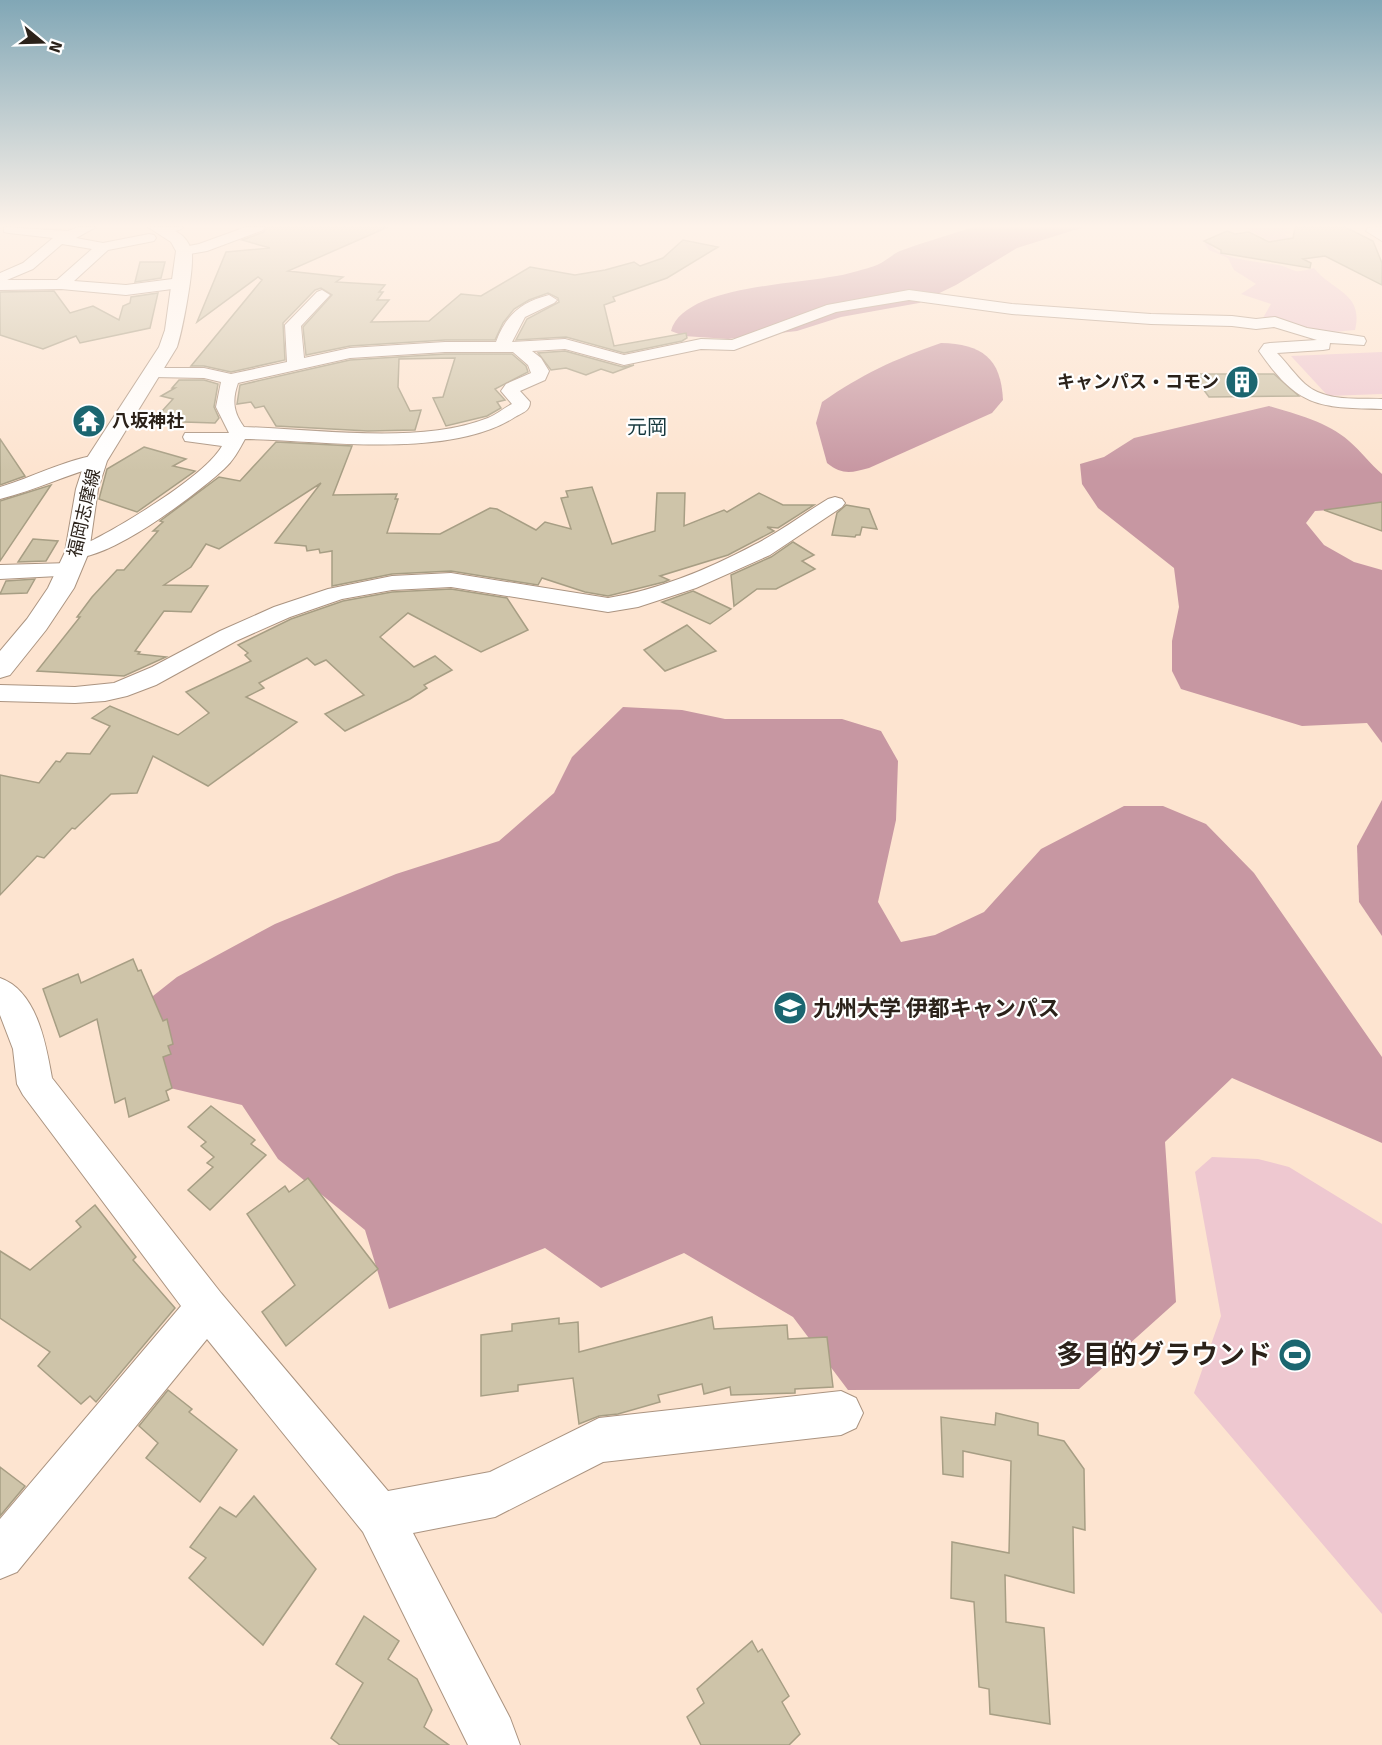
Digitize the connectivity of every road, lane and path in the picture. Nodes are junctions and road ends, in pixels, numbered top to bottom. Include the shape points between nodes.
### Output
1 (177, 308) edge
2 (309, 308) edge
3 (526, 308) edge
4 (832, 308) edge
5 (1008, 308) edge
6 (512, 347) junction
7 (296, 363) junction
8 (153, 372) junction
9 (231, 379) junction
10 (1382, 404) edge
11 (244, 431) junction
12 (192, 437) dead end
13 (96, 461) junction
14 (0, 493) edge
15 (835, 503) dead end
16 (74, 561) junction
17 (0, 572) edge
18 (0, 669) edge
19 (0, 693) edge
20 (0, 992) edge
21 (207, 1307) junction
22 (841, 1413) dead end
23 (379, 1516) junction
24 (0, 1555) edge
25 (494, 1745) edge

1 - 8 main road, 福岡志摩線 via 168,347
2 - 7 street via 293,325
3 - 6 street via 517,314 504,342
4 - 6 street via 734,345 701,344 624,360 565,344
5 - 10 street via 1151,319 1275,322 1302,332 1358,341 1268,351 1306,394 1325,402
6 - 7 street via 372,351
6 - 11 street via 535,362 539,376 510,391 522,406 477,430 374,439
7 - 9 street
8 - 9 street via 204,373
8 - 13 main road, 福岡志摩線
9 - 11 street via 223,399 226,417
11 - 12 street
11 - 16 street via 218,464 174,500
13 - 14 street
13 - 16 main road, 福岡志摩線
15 - 19 street via 762,550 638,600 608,605 451,580 376,584 338,591 283,612 116,691 60,696
16 - 17 street
16 - 18 main road, 福岡志摩線 via 37,624
20 - 21 street via 16,1010 30,1049 35,1084
21 - 23 street
21 - 24 street
22 - 23 street via 599,1440 495,1494
23 - 25 street

